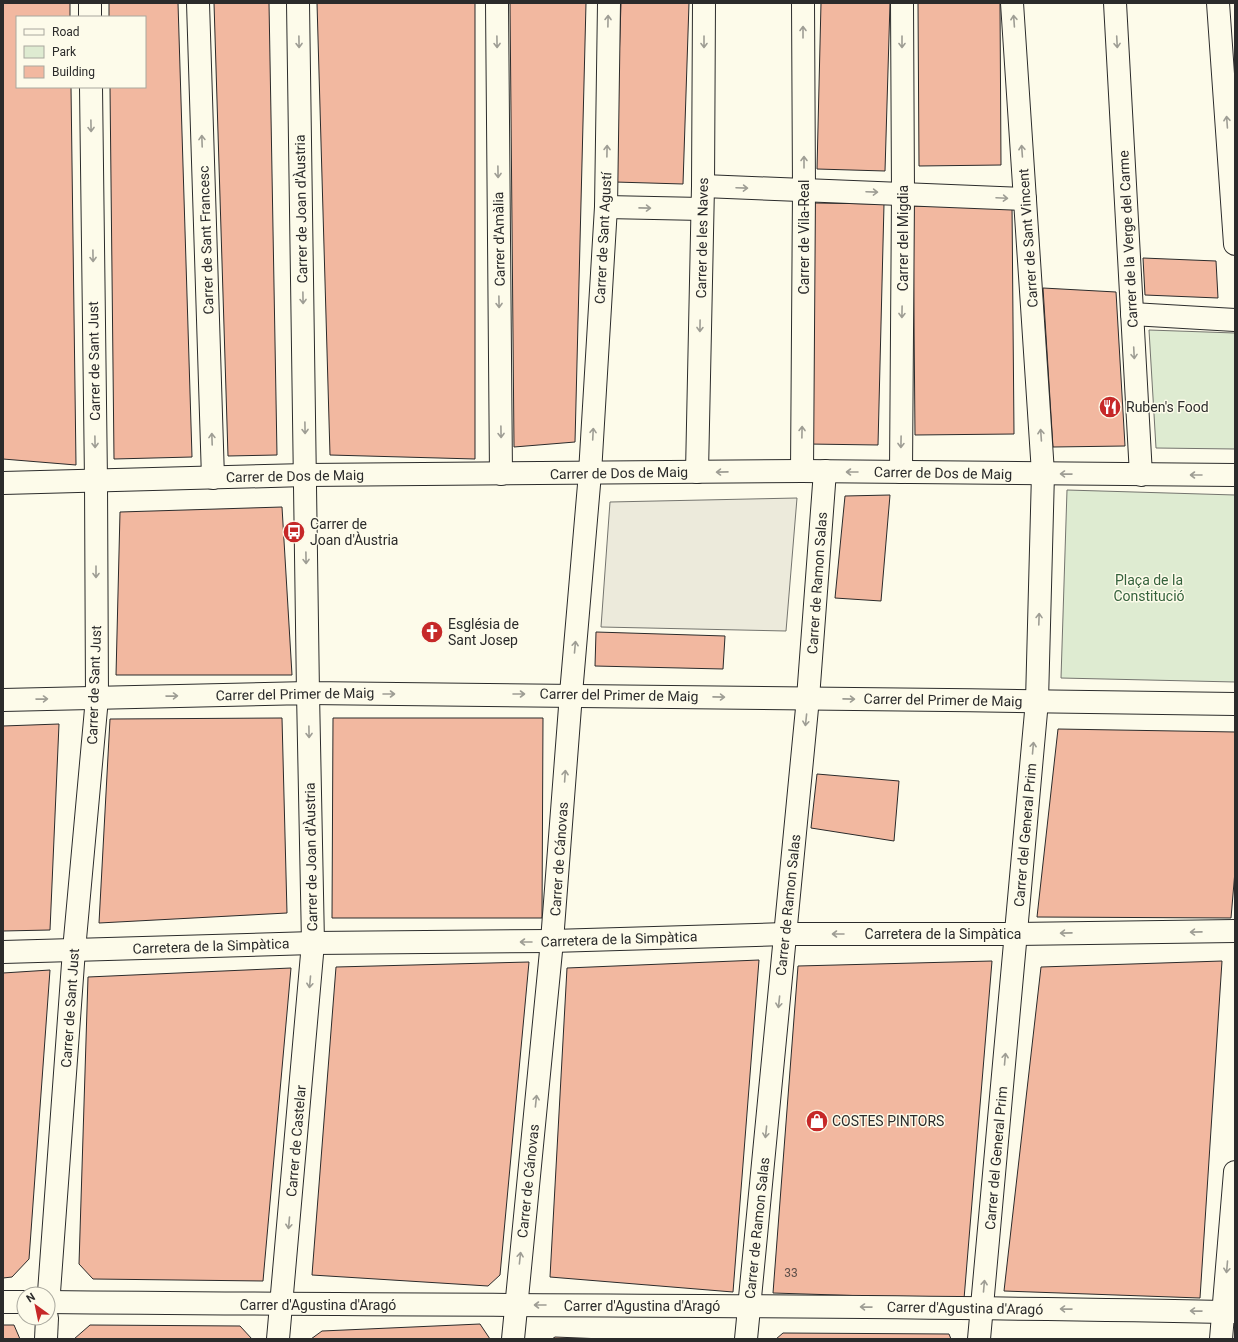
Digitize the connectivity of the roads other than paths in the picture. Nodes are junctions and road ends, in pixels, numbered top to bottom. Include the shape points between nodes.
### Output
1 (90, 3) edge
2 (198, 3) edge
3 (298, 3) edge
4 (497, 3) edge
5 (609, 3) edge
6 (704, 3) edge
7 (803, 3) edge
8 (902, 3) edge
9 (1012, 3) edge
10 (1114, 3) edge
11 (1218, 3) edge
12 (90, 16) edge
13 (91, 88) edge
14 (703, 186) junction
15 (804, 190) junction
16 (903, 193) junction
17 (1025, 199) junction
18 (606, 207) junction
19 (702, 209) junction
20 (1235, 244) edge
21 (1132, 314) junction
22 (1235, 320) edge
23 (802, 471) junction
24 (825, 471) junction
25 (697, 472) junction
26 (901, 472) junction
27 (590, 473) junction
28 (501, 474) junction
29 (1044, 474) junction
30 (306, 475) junction
31 (1141, 475) junction
32 (1235, 475) edge
33 (213, 478) junction
34 (96, 481) junction
35 (3, 483) edge
36 (308, 693) junction
37 (571, 694) junction
38 (97, 698) junction
39 (808, 698) junction
40 (3, 700) edge
41 (1037, 701) junction
42 (1235, 704) edge
43 (1235, 931) edge
44 (785, 934) junction
45 (1016, 934) junction
46 (552, 941) junction
47 (313, 943) junction
48 (74, 950) junction
49 (3, 952) edge
50 (1235, 1172) edge
51 (49, 1286) edge
52 (3, 1302) edge
53 (16, 1302) edge
54 (56, 1302) edge
55 (281, 1305) junction
56 (516, 1305) junction
57 (749, 1306) junction
58 (982, 1308) junction
59 (1229, 1312) edge
60 (47, 1326) edge
61 (46, 1339) edge
62 (278, 1339) edge
63 (513, 1339) edge
64 (746, 1339) edge
65 (979, 1339) edge
66 (1221, 1339) edge

1 - 12 street
33 -> 2 street, Carrer de Sant Francesc
3 -> 30 street, Carrer de Joan d'Àustria
4 -> 28 street, Carrer d'Amàlia
18 -> 5 street, Carrer de Sant Agustí
6 -> 14 street, Carrer de les Naves
15 -> 7 street, Carrer de Vila-Real
8 -> 16 street, Carrer del Migdia
17 -> 9 street, Carrer de Sant Vincent
10 -> 21 street, Carrer de la Verge del Carme
20 -> 11 street
13 -> 34 street, Carrer de Sant Just
14 -> 15 street
14 - 19 street, Carrer de les Naves
15 -> 16 street
23 -> 15 street, Carrer de Vila-Real
16 -> 17 street
16 -> 26 street, Carrer del Migdia
29 -> 17 street, Carrer de Sant Vincent
18 -> 19 street
27 -> 18 street, Carrer de Sant Agustí
19 -> 25 street, Carrer de les Naves
21 - 22 street
21 -> 31 street, Carrer de la Verge del Carme
23 - 24 street, Carrer de Dos de Maig
23 -> 25 street, Carrer de Dos de Maig
26 -> 24 street, Carrer de Dos de Maig
24 - 39 street, Carrer de Ramon Salas
25 - 27 street, Carrer de Dos de Maig
26 - 29 street, Carrer de Dos de Maig
27 - 28 street, Carrer de Dos de Maig
37 -> 27 street, Carrer de Cánovas
28 - 30 street, Carrer de Dos de Maig
31 -> 29 street, Carrer de Dos de Maig
41 -> 29 street, Carrer del General Prim
30 - 33 street, Carrer de Dos de Maig
30 -> 36 street, Carrer de Joan d'Àustria
32 -> 31 street, Carrer de Dos de Maig
33 - 34 street, Carrer de Dos de Maig
34 - 35 street, Carrer de Dos de Maig
34 -> 38 street, Carrer de Sant Just
36 -> 37 street, Carrer del Primer de Maig
38 -> 36 street, Carrer del Primer de Maig
36 -> 47 street, Carrer de Joan d'Àustria
37 -> 39 street, Carrer del Primer de Maig
46 -> 37 street, Carrer de Cánovas
40 -> 38 street, Carrer del Primer de Maig
38 - 48 street, Carrer de Sant Just
39 -> 41 street, Carrer del Primer de Maig
39 -> 44 street, Carrer de Ramon Salas
41 - 42 street, Carrer del Primer de Maig
45 -> 41 street, Carrer del General Prim
43 -> 45 street, Carretera de la Simpàtica
45 -> 44 street, Carretera de la Simpàtica
44 - 46 street, Carretera de la Simpàtica
44 -> 57 street, Carrer de Ramon Salas
58 -> 45 street, Carrer del General Prim
46 -> 47 street, Carretera de la Simpàtica
56 -> 46 street, Carrer de Cánovas
47 - 48 street, Carretera de la Simpàtica
47 -> 55 street, Carrer de Castelar
48 - 49 street, Carretera de la Simpàtica
48 - 51 street, Carrer de Sant Just
50 -> 59 street
52 - 53 street
54 - 55 street, Carrer d'Agustina d'Aragó
55 - 56 street, Carrer d'Agustina d'Aragó
55 - 62 street, Carrer de Castelar
57 -> 56 street, Carrer d'Agustina d'Aragó
56 - 63 street, Carrer de Cánovas
58 -> 57 street, Carrer d'Agustina d'Aragó
57 - 64 street, Carrer de Ramon Salas
59 -> 58 street, Carrer d'Agustina d'Aragó
58 - 65 street, Carrer del General Prim
59 - 66 street
60 - 61 street

